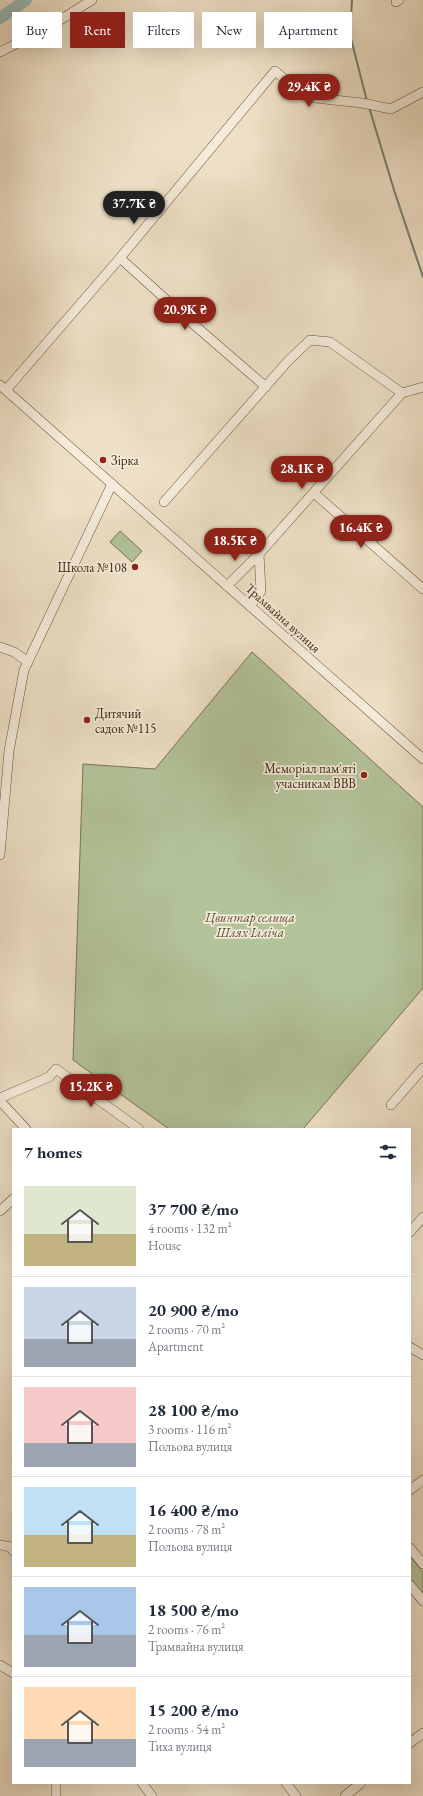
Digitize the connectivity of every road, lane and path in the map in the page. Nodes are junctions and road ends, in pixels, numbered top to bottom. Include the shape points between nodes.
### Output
1 (92, 0) edge
2 (0, 52) edge
3 (423, 92) edge
4 (120, 258) junction
5 (3, 387) edge
6 (266, 387) junction
7 (423, 387) edge
8 (402, 393) junction
9 (112, 484) junction
10 (314, 493) junction
11 (164, 502) dead end
12 (259, 554) junction
13 (227, 586) junction
14 (423, 589) edge
15 (250, 606) junction
16 (0, 647) edge
17 (28, 662) junction
18 (423, 758) edge
19 (0, 855) edge
20 (423, 1068) edge
21 (0, 1098) edge
22 (0, 1102) edge
23 (391, 1105) dead end
24 (25, 1128) edge
25 (138, 1128) edge
26 (12, 1200) edge
27 (0, 1211) edge
28 (423, 1217) edge
29 (411, 1231) edge
30 (411, 1348) edge
31 (423, 1355) edge
32 (423, 1480) edge
33 (411, 1489) edge
34 (0, 1545) edge
35 (12, 1549) edge
36 (411, 1549) edge
37 (423, 1564) edge
38 (411, 1586) edge
39 (423, 1601) edge
40 (0, 1664) edge
41 (12, 1671) edge
42 (423, 1733) edge
43 (411, 1742) edge
44 (56, 1784) edge
45 (143, 1784) edge
46 (287, 1784) edge
47 (360, 1784) edge
48 (56, 1796) edge
49 (152, 1796) edge
50 (296, 1796) edge
51 (345, 1796) edge

1 - 2 street
3 - 4 street via 391,110 362,103 306,97 275,71
4 - 5 street
4 - 6 street
5 - 9 street, Трамвайна вулиця
6 - 8 street via 310,340 330,342
6 - 11 street
7 - 8 street
8 - 10 street
9 - 13 street, Трамвайна вулиця
9 - 17 street
10 - 12 street
10 - 14 street
12 - 13 street
12 - 15 street via 261,591
13 - 15 street, Трамвайна вулиця
15 - 18 street, Трамвайна вулиця
16 - 17 street via 14,652
17 - 19 street via 24,670 9,751
20 - 23 street
21 - 25 street via 50,1077 56,1069
22 - 24 street
26 - 27 street
28 - 29 street
30 - 31 street
32 - 33 street
34 - 35 street
36 - 37 street
38 - 39 street
40 - 41 street
42 - 43 street
44 - 48 street
45 - 49 street
46 - 50 street
47 - 51 street

